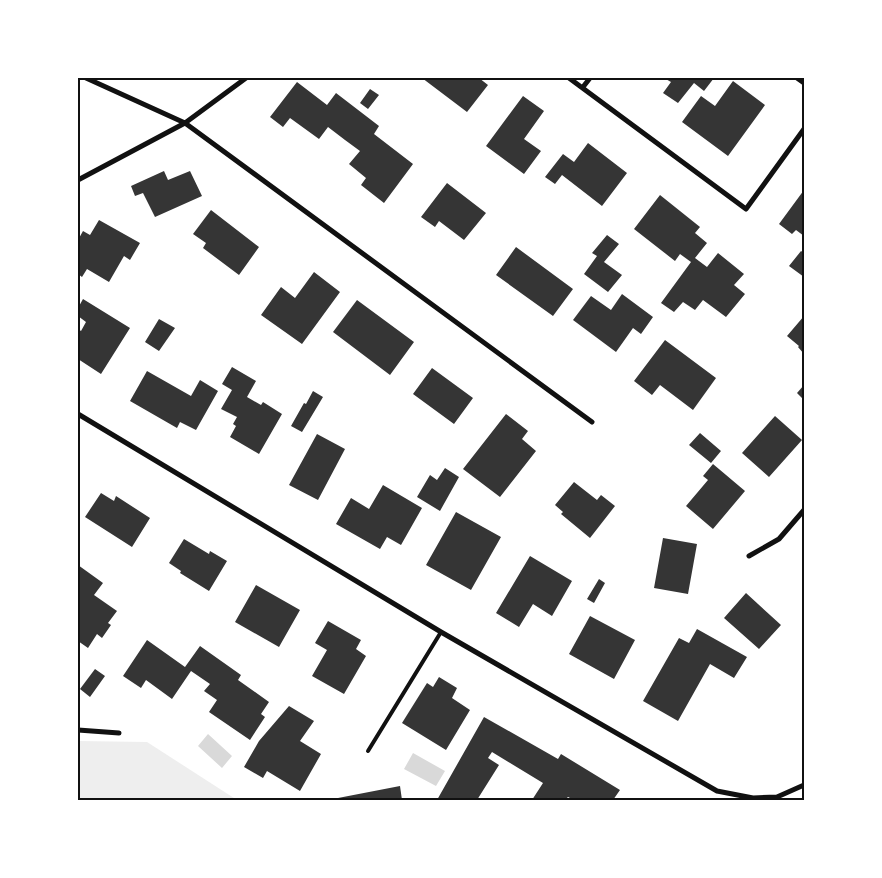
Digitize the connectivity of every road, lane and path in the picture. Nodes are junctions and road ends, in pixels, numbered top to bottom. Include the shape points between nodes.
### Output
1 (86, 78) edge
2 (246, 78) edge
3 (569, 78) edge
4 (590, 78) edge
5 (797, 78) edge
6 (804, 83) edge
7 (582, 87) junction
8 (185, 123) junction
9 (804, 128) edge
10 (78, 180) edge
11 (78, 414) edge
12 (592, 422) dead end
13 (804, 510) edge
14 (749, 556) dead end
15 (441, 632) junction
16 (78, 730) edge
17 (119, 733) dead end
18 (368, 751) dead end
19 (804, 785) edge

1 - 8 street
2 - 8 street
3 - 7 street
4 - 7 street
5 - 6 street
7 - 9 street via 746,210
8 - 10 street
8 - 12 street
11 - 15 street
13 - 14 street via 779,539
15 - 18 lane
15 - 19 street via 717,791 754,798 777,797
16 - 17 street

